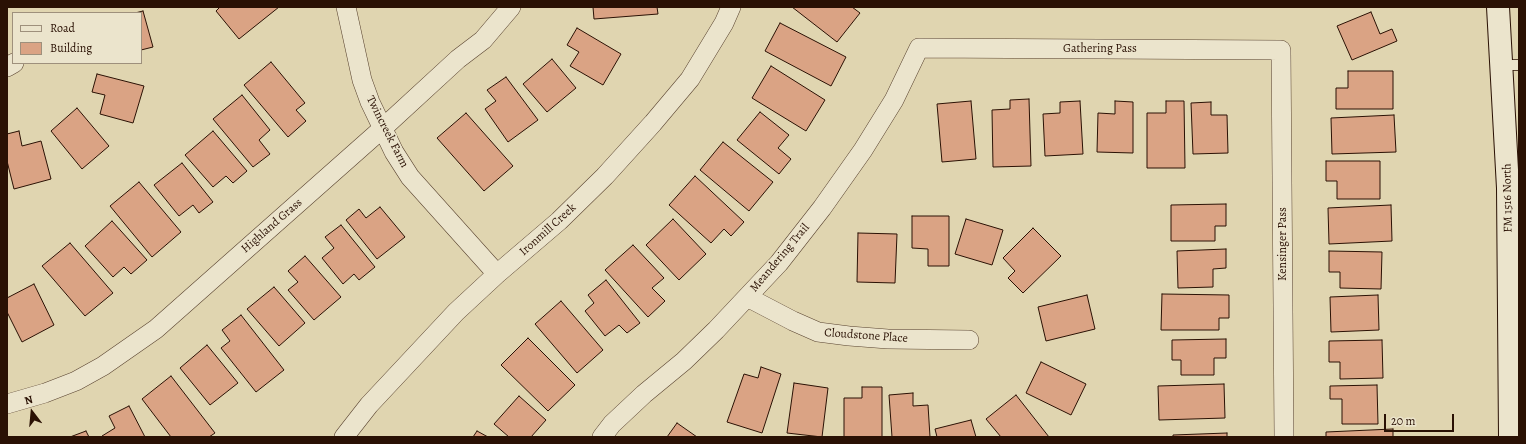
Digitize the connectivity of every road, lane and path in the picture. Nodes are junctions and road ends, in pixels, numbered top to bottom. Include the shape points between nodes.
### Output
1 (346, 7) edge
2 (511, 7) edge
3 (731, 7) edge
4 (1498, 7) edge
5 (919, 48) joint
6 (1281, 50) joint
7 (1510, 65) edge
8 (383, 128) junction
9 (497, 274) junction
10 (746, 298) junction
11 (969, 340) dead end
12 (7, 404) edge
13 (344, 437) edge
14 (602, 437) edge
15 (1284, 437) edge
16 (1510, 437) edge

1 - 8 street, Twincreek Farm via 362,80
2 - 8 street, Highland Grass via 483,40 458,59
3 - 9 street, Ironmill Creek via 690,78 653,123 564,216
4 - 7 main road, FM 1516 North
5 - 6 street, Gathering Pass
5 - 10 street, Meandering Trail via 894,100 864,150 779,263
6 - 15 street, Kensinger Pass
7 - 16 main road, FM 1516 North
8 - 9 street, Twincreek Farm via 410,177
8 - 12 street, Highland Grass via 156,329 103,366 76,381
9 - 13 street, Ironmill Creek via 456,312 369,405
10 - 11 street, Cloudstone Place via 818,332 888,339
10 - 14 street, Meandering Trail via 684,361 612,424

